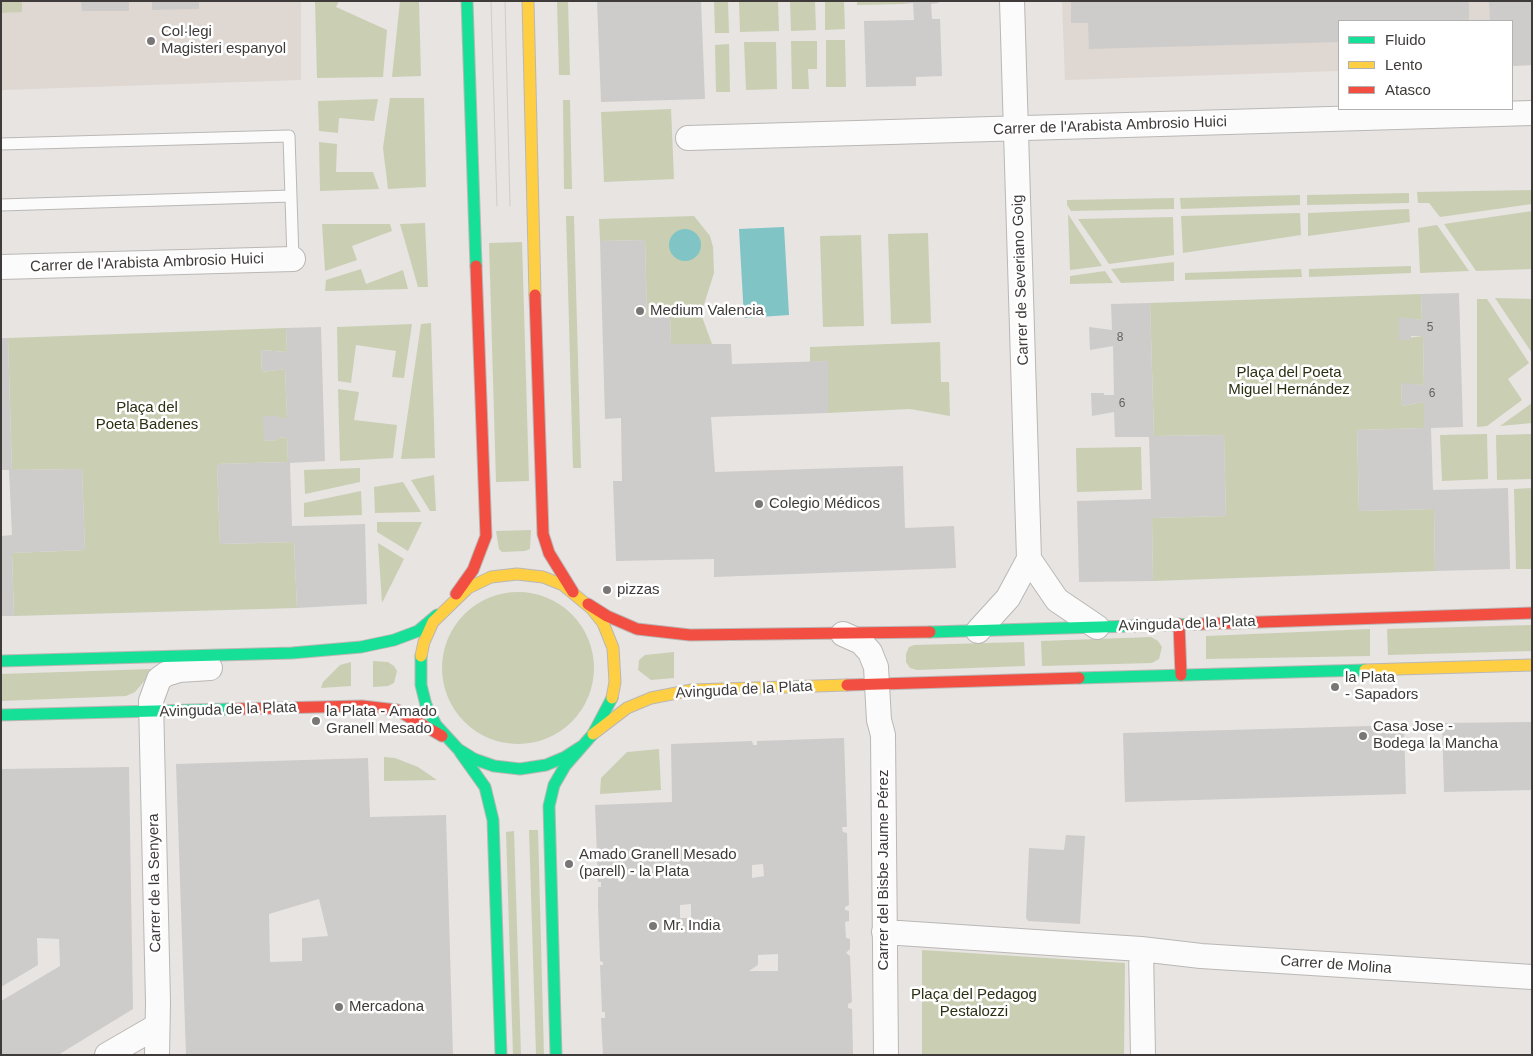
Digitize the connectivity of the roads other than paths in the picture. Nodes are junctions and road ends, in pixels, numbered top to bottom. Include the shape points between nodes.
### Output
1 (467, 1) edge
2 (528, 1) edge
3 (1012, 1) edge
4 (1532, 113) edge
5 (1017, 130) junction
6 (688, 138) dead end
7 (1, 144) edge
8 (291, 196) junction
9 (1, 205) edge
10 (293, 259) joint
11 (1, 267) edge
12 (1029, 558) junction
13 (573, 592) junction
14 (452, 600) junction
15 (588, 604) junction
16 (442, 611) junction
17 (1532, 613) edge
18 (1179, 624) junction
19 (1097, 627) junction
20 (978, 631) junction
21 (843, 634) junction
22 (292, 653) junction
23 (1, 661) edge
24 (1532, 665) edge
25 (1181, 675) junction
26 (877, 685) junction
27 (150, 712) junction
28 (1, 714) edge
29 (593, 734) junction
30 (446, 739) junction
31 (582, 746) junction
32 (458, 749) junction
33 (884, 932) junction
34 (1141, 949) junction
35 (1532, 977) edge
36 (157, 1026) junction
37 (108, 1055) edge
38 (157, 1055) edge
39 (501, 1055) edge
40 (556, 1055) edge
41 (886, 1055) edge
42 (1143, 1055) edge

1 - 14 main road via 486,536 473,570
2 - 13 main road via 543,534 549,553
3 - 5 street, Carrer de Severiano Goig
4 - 5 street, Carrer de l'Arabista Ambrosio Huici
5 - 6 street, Carrer de l'Arabista Ambrosio Huici
5 - 12 street, Carrer de Severiano Goig
7 - 8 lane via 289,136
8 - 9 lane
8 - 10 lane
10 - 11 street, Carrer de l'Arabista Ambrosio Huici
12 - 19 street via 1057,600
12 - 20 street, Carrer de Severiano Goig via 1008,598
13 - 14 main road via 543,577 517,574 491,577
13 - 15 main road
14 - 16 main road
15 - 21 main road, Avinguda de la Plata via 637,629 668,633
15 - 29 main road via 603,624 613,648 615,665 611,701
16 - 22 main road via 418,631 394,640 361,647
16 - 30 main road via 424,642 420,663 426,705
17 - 18 main road, Avinguda de la Plata
18 - 19 main road, Avinguda de la Plata
18 - 25 main road
19 - 20 main road, Avinguda de la Plata
20 - 21 main road, Avinguda de la Plata
21 - 26 street, Avinguda de la Plata via 861,642 870,652 876,667
22 - 23 main road
22 - 27 street, Carrer de la Senyera via 166,674 154,689
24 - 25 main road, Avinguda de la Plata
25 - 26 main road, Avinguda de la Plata
26 - 29 main road, Avinguda de la Plata via 678,692 627,708
26 - 33 street, Carrer del Bisbe Jaume Pérez via 883,735
27 - 28 main road, Avinguda de la Plata
27 - 30 main road, Avinguda de la Plata via 362,706 397,710
27 - 36 street, Carrer de la Senyera
29 - 31 main road
30 - 32 main road
31 - 32 main road via 546,765 520,769 494,766
31 - 40 main road via 554,785 549,806
32 - 39 main road via 485,787 494,820
33 - 34 street
33 - 41 street, Carrer del Bisbe Jaume Pérez
34 - 35 street, Carrer de Molina via 1201,956
34 - 42 street
36 - 37 street
36 - 38 street, Carrer de la Senyera

